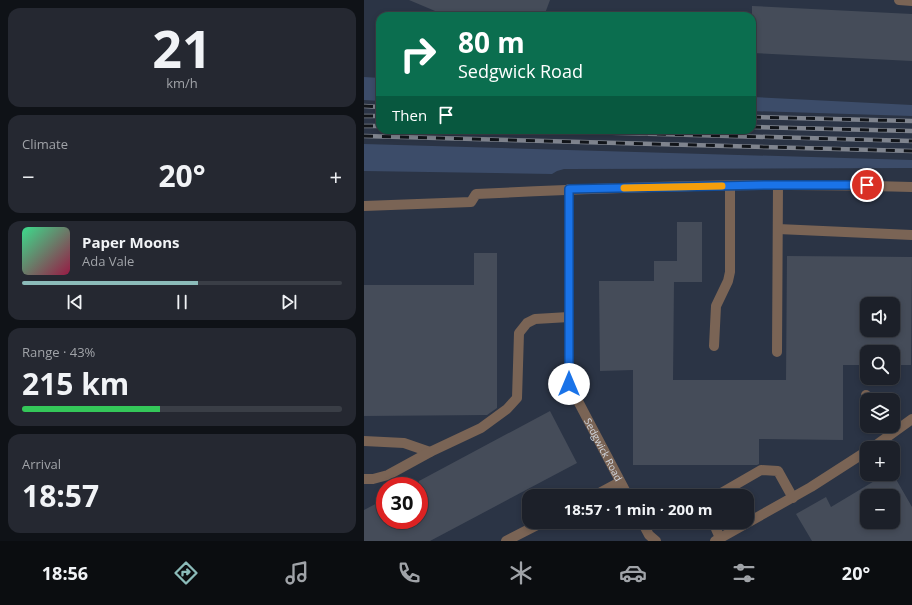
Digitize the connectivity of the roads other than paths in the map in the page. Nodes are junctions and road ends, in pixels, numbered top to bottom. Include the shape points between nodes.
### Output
1 (899, 0) edge
2 (912, 1) edge
3 (778, 185) junction
4 (730, 186) junction
5 (912, 187) edge
6 (569, 189) junction
7 (364, 206) edge
8 (778, 229) junction
9 (912, 235) edge
10 (569, 318) junction
11 (714, 346) dead end
12 (777, 352) dead end
13 (912, 419) edge
14 (900, 424) edge
15 (888, 433) edge
16 (880, 441) edge
17 (364, 442) edge
18 (430, 452) junction
19 (860, 456) edge
20 (364, 479) edge
21 (620, 482) junction
22 (607, 489) edge
23 (624, 489) edge
24 (728, 489) edge
25 (793, 498) junction
26 (529, 529) edge
27 (646, 529) edge
28 (715, 529) edge
29 (718, 540) edge
30 (506, 541) edge
31 (656, 541) edge

1 - 2 street
3 - 4 street
3 - 5 street
3 - 8 street
4 - 6 street
4 - 11 street via 730,272 716,306
6 - 7 street via 476,194 471,202
6 - 10 street, Sedgwick Road
8 - 9 street
8 - 12 street
10 - 18 street via 535,319 527,323 519,333 517,398 507,410 481,428
10 - 21 street, Sedgwick Road via 569,384
13 - 14 street
15 - 16 street
17 - 18 street via 404,443
18 - 20 street via 388,475
19 - 25 street
21 - 22 street
21 - 23 street, Sedgwick Road
24 - 25 street via 761,470 778,471
25 - 29 street
26 - 30 street
27 - 31 street
28 - 29 street

